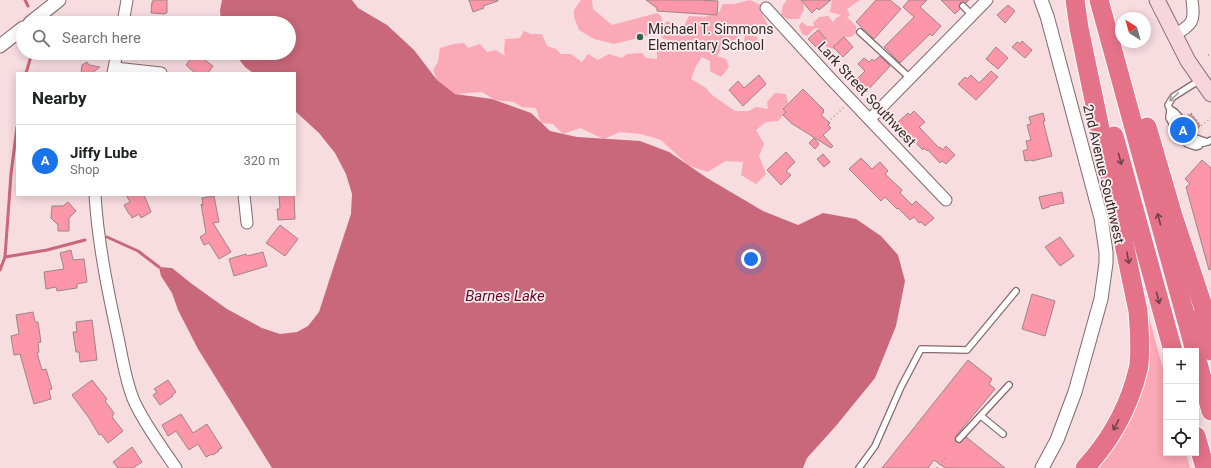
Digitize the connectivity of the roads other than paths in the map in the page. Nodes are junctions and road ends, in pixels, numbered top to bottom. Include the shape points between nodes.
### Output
1 (127, 0) edge
2 (987, 0) edge
3 (1041, 0) edge
4 (1076, 0) edge
5 (1100, 0) edge
6 (1156, 0) edge
7 (1192, 0) edge
8 (56, 1) edge
9 (963, 6) dead end
10 (766, 8) dead end
11 (972, 15) junction
12 (38, 16) edge
13 (124, 16) edge
14 (860, 32) dead end
15 (16, 33) edge
16 (1174, 35) junction
17 (0, 46) edge
18 (116, 60) edge
19 (114, 70) edge
20 (145, 72) edge
21 (910, 78) junction
22 (1206, 85) edge
23 (870, 119) junction
24 (1180, 122) road end
25 (1189, 134) road end
26 (1207, 142) edge
27 (95, 196) edge
28 (244, 196) edge
29 (946, 200) dead end
30 (248, 223) dead end
31 (1192, 275) junction
32 (1016, 291) dead end
33 (1211, 330) edge
34 (1172, 348) edge
35 (1194, 348) edge
36 (1211, 351) edge
37 (1199, 367) edge
38 (1009, 385) dead end
39 (1211, 410) edge
40 (981, 416) junction
41 (1003, 434) dead end
42 (959, 439) dead end
43 (1199, 447) edge
44 (176, 468) edge
45 (859, 468) edge
46 (1042, 468) edge
47 (1085, 468) edge
48 (1205, 468) edge

1 - 13 street
2 - 11 street
3 - 46 street, 2nd Avenue Southwest via 1101,218 1106,258 1102,299 1075,392 1057,440
4 -> 34 highway
4 -> 47 highway via 1079,28 1138,311 1140,337 1139,364 1130,395 1111,435
5 - 31 highway via 1109,17 1148,132
35 -> 5 highway
6 - 16 main road
7 - 16 street via 1194,14 1189,26
8 - 12 street
9 - 11 lane
10 - 23 street, Lark Street Southwest
11 - 21 street
14 - 21 lane
15 - 17 street
16 - 22 main road
18 - 19 street
19 - 20 street
21 - 23 street
22 -> 24 lane via 1173,96 1168,105
23 - 29 street, Lark Street Southwest
25 - 26 lane via 1191,141 1197,144
27 - 44 street via 109,296 128,381 142,416
28 - 30 street
31 - 33 highway
31 - 36 highway via 1194,295
32 - 45 lane via 966,350 921,349 900,387 875,446
37 - 39 highway
38 - 40 lane
40 - 41 lane
40 - 42 lane
43 - 48 highway

